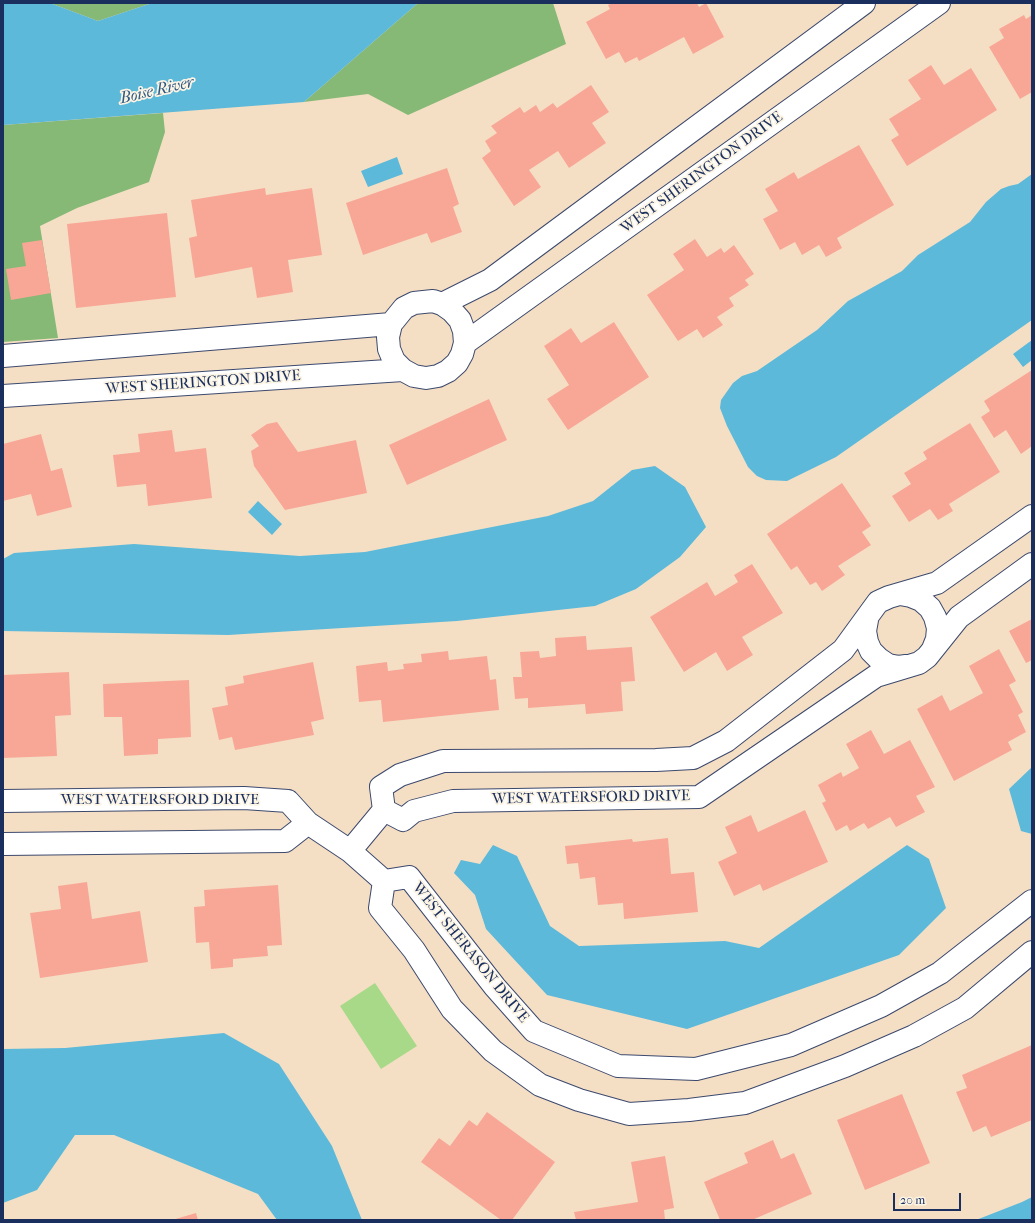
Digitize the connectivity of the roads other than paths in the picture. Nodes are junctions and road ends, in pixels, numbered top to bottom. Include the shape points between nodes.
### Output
1 (864, 3) edge
2 (939, 3) edge
3 (442, 304) junction
4 (391, 324) junction
5 (465, 343) junction
6 (3, 356) edge
7 (403, 370) junction
8 (3, 396) edge
9 (1032, 516) edge
10 (1032, 564) edge
11 (900, 594) junction
12 (867, 620) junction
13 (933, 649) junction
14 (910, 666) junction
15 (3, 801) edge
16 (384, 810) junction
17 (308, 823) junction
18 (3, 844) edge
19 (350, 851) junction
20 (384, 881) junction
21 (1032, 901) edge
22 (1032, 952) edge

1 - 3 street via 490,280
2 - 5 street, WEST SHERINGTON DRIVE
3 - 4 street via 433,301 414,303 404,308
3 - 5 street via 460,320
4 - 6 street
4 - 7 street via 388,336 389,349 394,361
5 - 7 street, WEST SHERINGTON DRIVE via 457,363 438,376 414,376
7 - 8 street, WEST SHERINGTON DRIVE
9 - 11 street via 938,583
10 - 13 street, WEST WATERSFORD DRIVE via 959,617
11 - 12 street via 878,602
11 - 13 street via 921,600 930,608 938,628
12 - 14 street via 866,642 871,651 888,665
12 - 16 street via 843,650 726,741 693,758 442,761 400,775 381,787
13 - 14 street, WEST WATERSFORD DRIVE via 923,660
14 - 16 street, WEST WATERSFORD DRIVE via 876,676 699,797 453,801 414,811 402,820
15 - 17 street, WEST WATERSFORD DRIVE via 244,798 288,800
16 - 19 street
17 - 18 street via 285,841
17 - 19 street, WEST WATERSFORD DRIVE
19 - 20 street
20 - 21 street, WEST SHERASON DRIVE via 409,877 495,988 534,1031 618,1066 696,1069 791,1044 882,1006 940,973
20 - 22 street via 380,908 414,950 452,1009 493,1051 540,1086 629,1114 745,1103 844,1066 914,1036 965,1008

